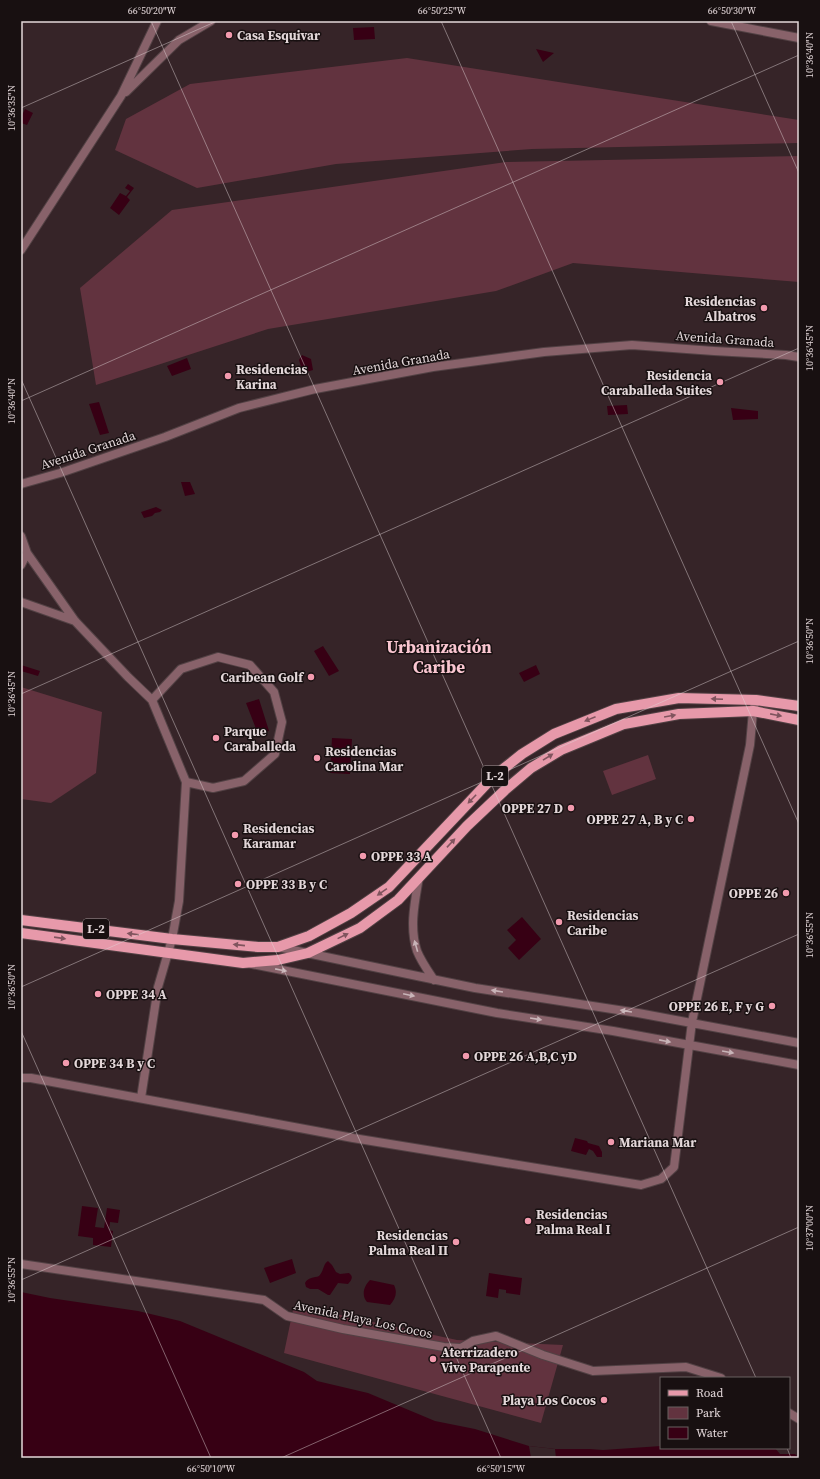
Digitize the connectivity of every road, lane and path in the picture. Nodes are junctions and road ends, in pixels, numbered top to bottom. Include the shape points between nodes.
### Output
1 (157, 21) edge
2 (211, 21) edge
3 (711, 21) edge
4 (799, 38) edge
5 (121, 96) junction
6 (21, 250) edge
7 (799, 357) edge
8 (21, 484) edge
9 (21, 536) edge
10 (27, 553) junction
11 (21, 565) edge
12 (21, 602) edge
13 (75, 621) junction
14 (152, 700) junction
15 (756, 700) junction
16 (799, 706) edge
17 (753, 711) junction
18 (799, 720) edge
19 (186, 782) junction
20 (419, 877) junction
21 (21, 920) edge
22 (21, 933) edge
23 (172, 938) junction
24 (278, 947) junction
25 (167, 953) junction
26 (308, 953) junction
27 (243, 963) junction
28 (434, 980) junction
29 (692, 1022) junction
30 (799, 1044) edge
31 (689, 1045) junction
32 (799, 1064) edge
33 (21, 1078) edge
34 (140, 1098) junction
35 (21, 1264) edge
36 (718, 1377) edge
37 (790, 1414) edge
38 (799, 1419) edge

1 - 5 street
2 - 5 street via 179,40
3 - 4 street
5 - 6 street
7 - 8 street, Avenida Granada via 632,345 544,352 433,367 315,389 239,408 165,437
9 - 10 street
10 - 11 street
10 - 13 street
12 - 13 street
13 - 14 street
14 - 19 street
14 - 19 street via 181,669 218,657 250,665 274,692 282,722 275,754 244,781 214,788
15 - 16 main road, L-2
15 - 17 street
15 -> 24 main road, L-2 via 679,698 616,709 554,734 522,754 494,777 389,887 351,913 309,936
17 -> 18 main road, L-2
20 -> 17 main road, L-2 via 505,790 531,768 561,750 624,724 679,714
17 - 29 street via 750,745
19 - 23 street via 179,901
26 -> 20 main road, L-2 via 360,928 398,900
28 -> 20 street via 420,958 412,927
23 -> 21 main road, L-2
22 -> 25 main road, L-2
24 -> 23 main road, L-2
23 - 25 street
24 - 26 street
25 - 27 main road, L-2
25 - 34 street via 158,987
26 - 27 main road, L-2 via 278,960
26 - 28 street
27 -> 31 street via 497,1013
29 -> 28 street
29 - 30 street
29 - 31 street
31 -> 32 street
31 - 34 street via 674,1168 661,1179 641,1185 353,1138
33 - 34 street
35 - 36 street, Avenida Playa Los Cocos via 264,1300 287,1316 444,1347 461,1348 473,1341 496,1336 593,1371 686,1367
37 - 38 street

